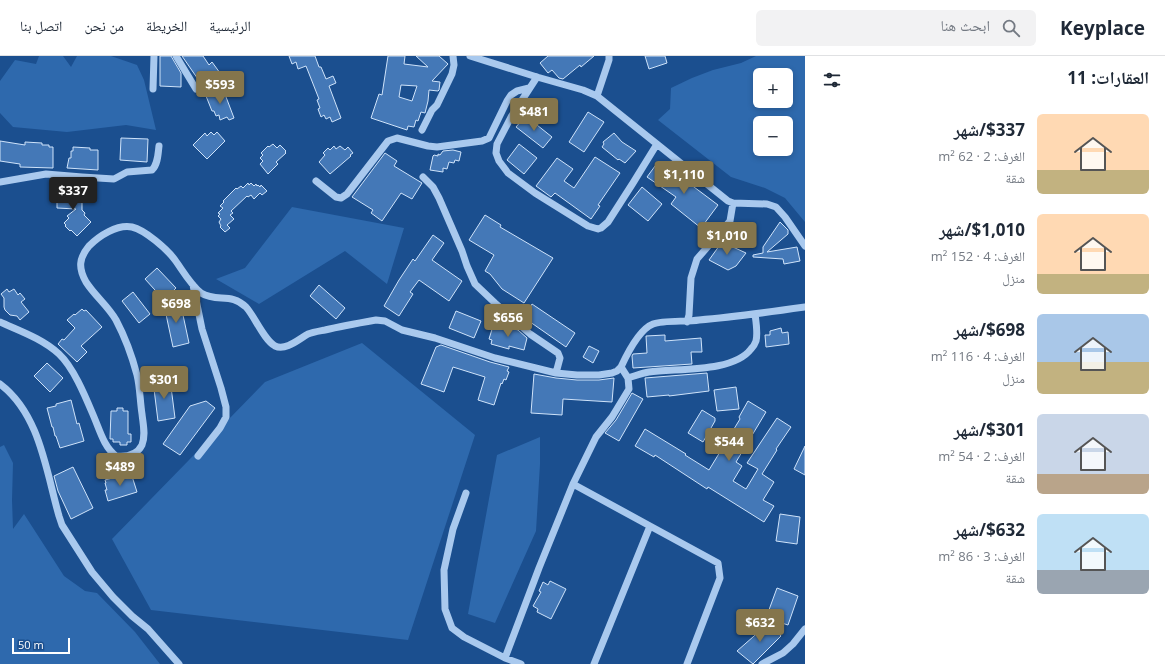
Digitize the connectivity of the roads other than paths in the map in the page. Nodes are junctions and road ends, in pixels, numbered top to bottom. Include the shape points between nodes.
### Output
1 (154, 56) edge
2 (176, 56) edge
3 (453, 56) edge
4 (470, 56) edge
5 (609, 56) edge
6 (537, 77) junction
7 (196, 88) dead end
8 (529, 88) junction
9 (153, 89) dead end
10 (597, 96) junction
11 (422, 130) dead end
12 (657, 144) junction
13 (159, 146) dead end
14 (422, 177) dead end
15 (316, 181) dead end
16 (0, 182) edge
17 (733, 203) junction
18 (805, 246) edge
19 (193, 285) junction
20 (805, 307) edge
21 (755, 314) junction
22 (0, 322) edge
23 (687, 322) junction
24 (621, 367) junction
25 (556, 373) junction
26 (628, 378) junction
27 (0, 384) edge
28 (198, 456) dead end
29 (573, 484) junction
30 (466, 492) dead end
31 (650, 526) junction
32 (805, 629) edge
33 (505, 658) junction
34 (179, 664) edge
35 (521, 664) edge
36 (594, 664) edge
37 (687, 664) edge
38 (762, 664) edge

1 - 9 street
2 - 7 street
3 - 11 street via 452,74
4 - 6 street
5 - 10 street
6 - 8 street
6 - 10 street
8 - 12 street via 497,144 496,153 499,161 508,173 535,193 588,226 598,229 608,222
8 - 15 street via 511,95 489,138 437,147 397,138 388,141 347,194 341,198
10 - 12 street
12 - 17 street
13 - 16 street via 154,169 127,172 114,179 46,174
14 - 25 street via 439,198 475,284 530,334 558,353 560,358
17 - 18 street via 767,204 776,207
17 - 23 street via 730,221 697,259 691,278
19 - 22 street via 166,250 139,229 131,227 109,232 93,242 81,258 83,276 115,319 125,338 137,376 143,440 138,451 128,456 116,456 107,448 79,384 60,354 30,335
19 - 25 street via 204,295 231,298 241,302 266,337 279,347 288,346 309,334 376,320 495,358
19 - 28 street via 202,329 226,407 226,417 220,428
20 - 21 street
21 - 23 street
21 - 26 street via 756,342 742,358 725,364 648,372
23 - 24 street via 653,324 637,338
24 - 25 street via 612,373 599,375
24 - 26 street
26 - 29 street via 629,389 596,438
27 - 34 street via 20,404 39,441 59,516 72,541 92,572 113,597 148,629
29 - 31 street
29 - 33 street
30 - 33 street via 453,528 444,570 445,609 452,628
31 - 36 street
31 - 37 street via 718,562 720,578
32 - 38 street via 783,653
33 - 35 street

